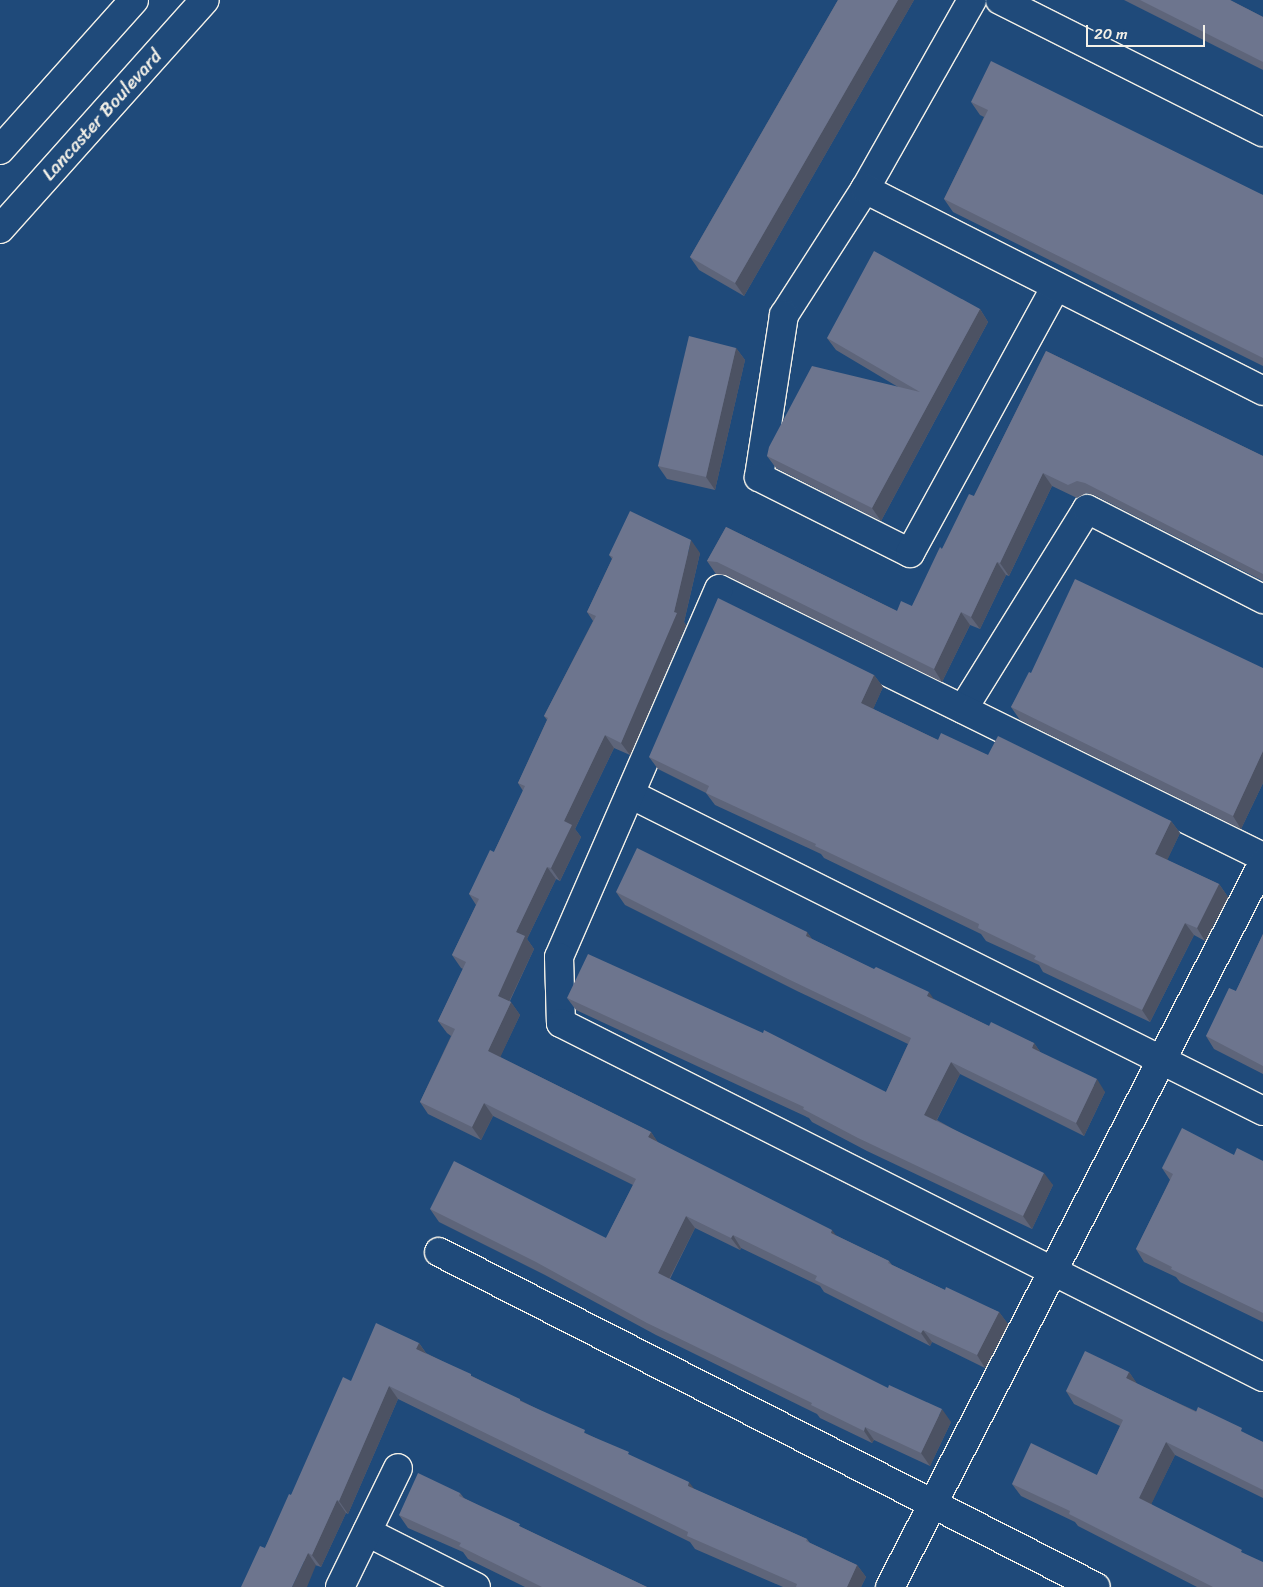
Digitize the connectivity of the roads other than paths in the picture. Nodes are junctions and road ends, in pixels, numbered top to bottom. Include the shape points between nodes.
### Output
1 (134, 0) edge
2 (205, 0) edge
3 (972, 0) edge
4 (1000, 0) edge
5 (1263, 132) edge
6 (0, 150) edge
7 (865, 189) junction
8 (0, 229) edge
9 (1056, 286) junction
10 (1263, 390) edge
11 (1263, 599) edge
12 (963, 709) junction
13 (630, 794) junction
14 (1263, 857) edge
15 (1263, 863) edge
16 (1161, 1060) junction
17 (1263, 1111) edge
18 (440, 1252) dead end
19 (1053, 1271) junction
20 (1263, 1377) edge
21 (398, 1468) dead end
22 (933, 1504) junction
23 (367, 1532) junction
24 (340, 1587) edge
25 (476, 1587) edge
26 (890, 1587) edge
27 (1096, 1587) edge

1 - 6 street
2 - 8 street, Lancaster Boulevard
3 - 7 street
4 - 5 street
7 - 9 street
7 - 9 street via 784,315 759,477 910,553
9 - 10 street
11 - 12 street via 1087,509
12 - 13 street via 719,589
12 - 14 street
13 - 16 street
13 - 19 street via 559,957 561,1023
15 - 16 street
16 - 17 street
16 - 19 street
18 - 22 street
19 - 20 street
19 - 22 street
21 - 23 street
22 - 26 street
22 - 27 street
23 - 24 street
23 - 25 street

